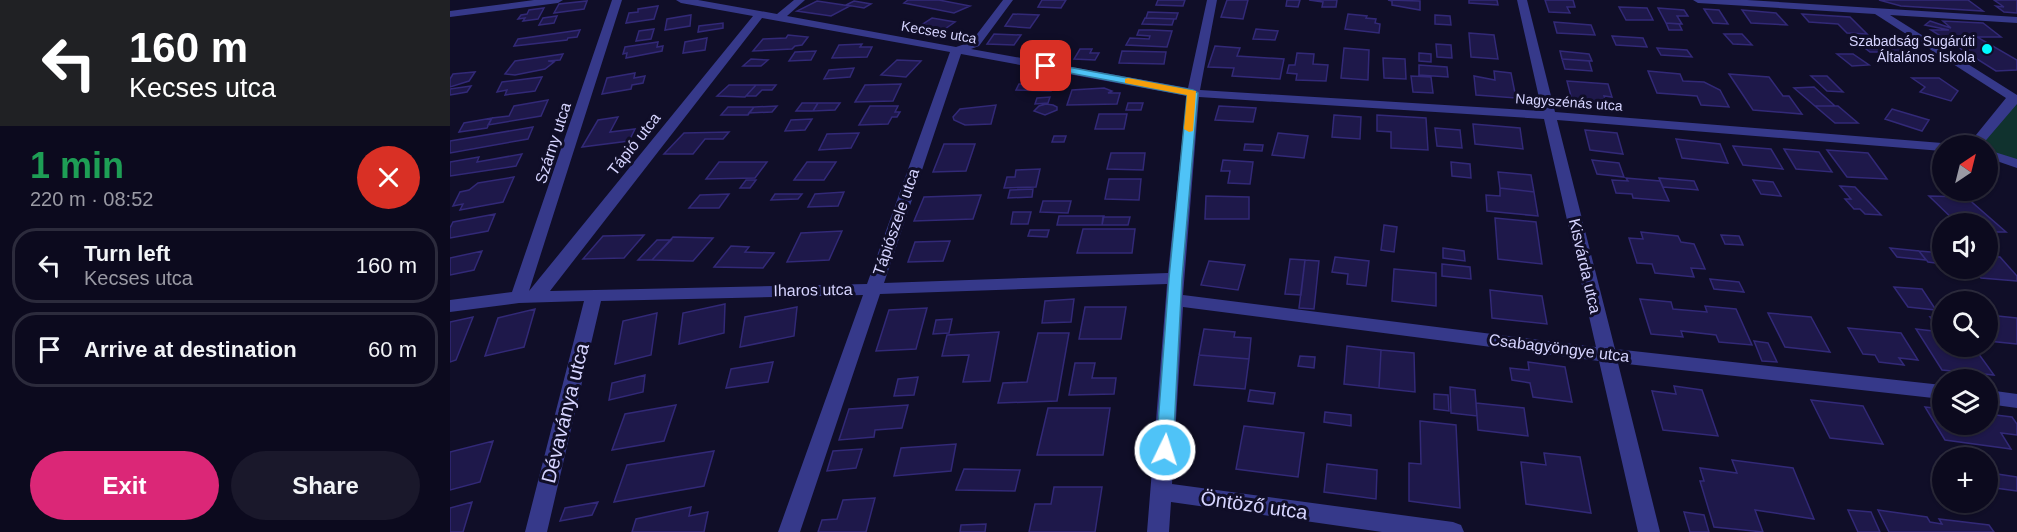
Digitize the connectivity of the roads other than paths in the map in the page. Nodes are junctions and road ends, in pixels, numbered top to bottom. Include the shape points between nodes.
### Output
1 (558, 0) edge
2 (617, 0) edge
3 (681, 0) edge
4 (800, 0) edge
5 (1008, 0) edge
6 (1212, 0) edge
7 (1522, 0) edge
8 (1698, 0) edge
9 (1859, 0) edge
10 (1877, 12) junction
11 (450, 14) edge
12 (760, 14) junction
13 (778, 18) junction
14 (2017, 20) edge
15 (957, 50) junction
16 (1193, 93) junction
17 (2014, 100) edge
18 (1549, 115) junction
19 (1983, 135) edge
20 (1932, 146) edge
21 (1998, 157) edge
22 (2017, 164) edge
23 (1176, 278) junction
24 (873, 289) junction
25 (594, 295) junction
26 (528, 297) junction
27 (1175, 300) junction
28 (450, 306) edge
29 (1606, 355) junction
30 (1932, 391) edge
31 (1998, 399) edge
32 (2017, 401) edge
33 (1162, 492) junction
34 (536, 532) edge
35 (789, 532) edge
36 (1158, 532) edge
37 (1453, 532) edge
38 (1649, 532) edge

1 - 11 street
2 - 26 street, Szárny utca
3 - 12 street, Kecses utca
4 - 13 street
5 - 15 street via 975,44
6 - 16 street
7 - 18 street, Kisvárda utca
8 - 10 street
9 - 10 street
10 - 14 street
10 - 17 street
12 - 13 street, Kecses utca
12 - 26 street, Tápió utca
13 - 15 street, Kecses utca
15 - 16 street, Kecses utca
15 - 24 street, Tápiószele utca
16 - 18 street, Nagyszénás utca
16 - 23 street
17 - 19 street
18 - 20 street, Nagyszénás utca
18 - 29 street, Kisvárda utca
21 - 22 street
23 - 24 street, Iharos utca
23 - 27 street
24 - 25 street, Iharos utca
24 - 35 street, Tápiószele utca
25 - 26 street, Iharos utca
25 - 34 street, Dévaványa utca
26 - 28 street, Iharos utca
27 - 29 street, Csabagyöngye utca
27 - 33 street
29 - 30 street, Csabagyöngye utca
29 - 38 street, Kisvárda utca
31 - 32 street
33 - 36 street
33 - 37 street, Öntöző utca

